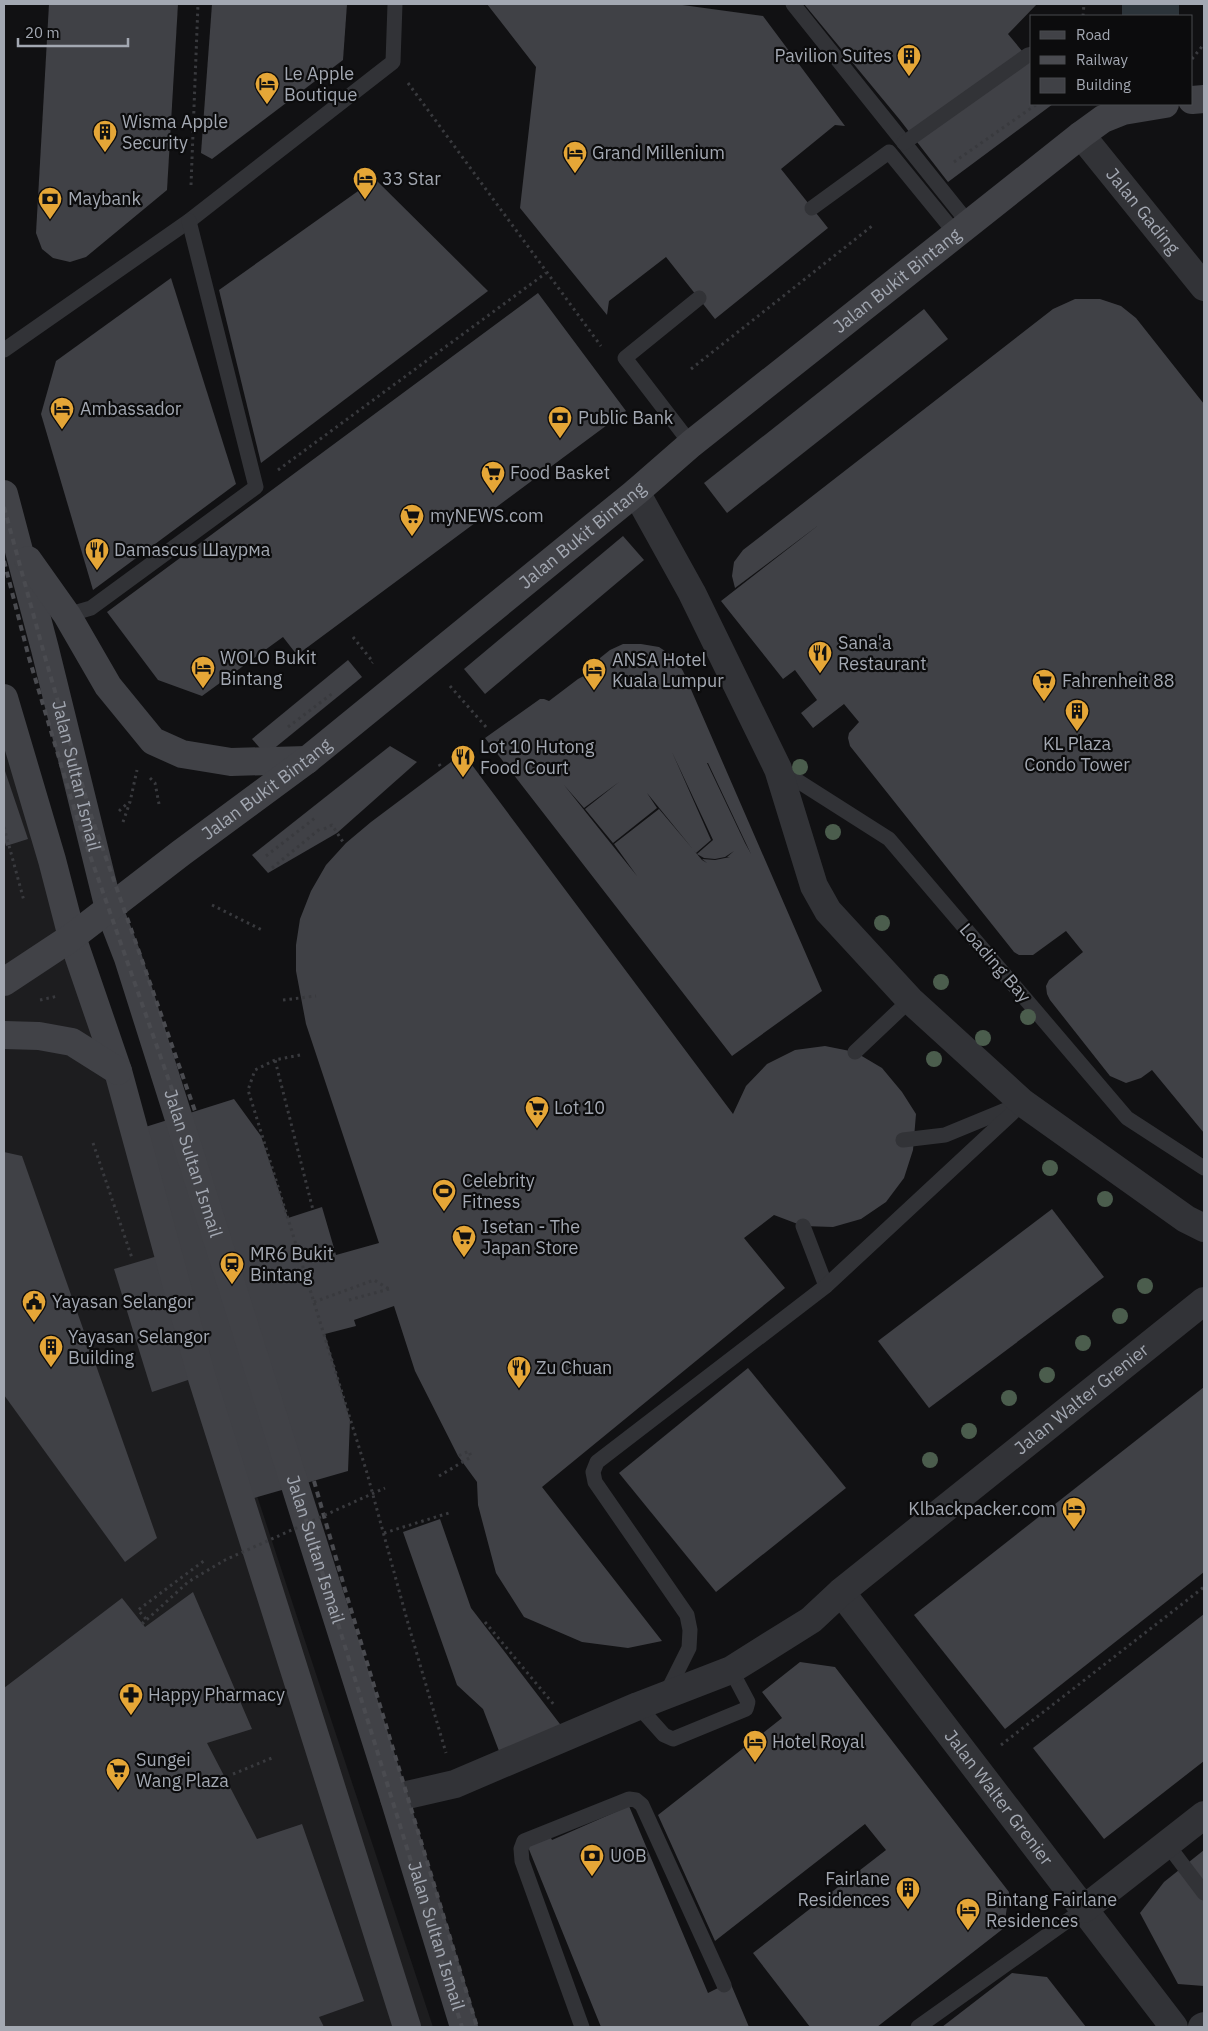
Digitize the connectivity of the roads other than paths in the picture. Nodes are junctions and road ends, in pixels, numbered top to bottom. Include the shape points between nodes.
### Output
1 (395, 4) edge
2 (793, 4) edge
3 (1030, 54) edge
4 (1150, 105) edge
5 (1120, 107) edge
6 (1081, 135) junction
7 (904, 143) junction
8 (812, 208) dead end
9 (189, 221) junction
10 (963, 230) junction
11 (1204, 288) edge
12 (699, 298) dead end
13 (4, 350) edge
14 (691, 444) junction
15 (636, 492) junction
16 (4, 494) edge
17 (18, 547) junction
18 (67, 615) junction
19 (4, 698) edge
20 (307, 760) junction
21 (778, 769) junction
22 (109, 908) junction
23 (72, 936) junction
24 (4, 982) edge
25 (910, 1000) junction
26 (4, 1035) edge
27 (855, 1052) dead end
28 (118, 1071) junction
29 (1023, 1103) junction
30 (903, 1140) dead end
31 (1204, 1168) edge
32 (803, 1226) dead end
33 (1204, 1228) edge
34 (826, 1286) junction
35 (1204, 1301) edge
36 (841, 1592) junction
37 (731, 1670) junction
38 (666, 1695) junction
39 (638, 1706) junction
40 (394, 1798) junction
41 (1204, 1815) edge
42 (1167, 1844) junction
43 (1204, 1893) edge
44 (1084, 1909) junction
45 (724, 1985) dead end
46 (406, 2027) edge
47 (464, 2027) edge
48 (582, 2027) edge
49 (918, 2027) edge
50 (1174, 2027) edge

1 - 9 lane via 393,62
2 - 7 lane
3 - 7 lane
4 - 5 main road, Jalan Bukit Bintang
5 - 6 main road, Jalan Bukit Bintang
6 - 10 main road, Jalan Bukit Bintang
6 - 11 street, Jalan Gading
7 - 10 lane
8 - 10 lane via 889,152
9 - 13 lane
9 - 18 lane via 256,487 91,608
10 - 14 main road, Jalan Bukit Bintang
12 - 14 lane via 625,358
14 - 15 main road, Jalan Bukit Bintang
15 - 20 main road, Jalan Bukit Bintang
15 - 21 street via 688,584
16 - 17 main road, Jalan Sultan Ismail
17 - 18 main road
17 - 22 main road, Jalan Sultan Ismail
18 - 20 main road via 108,686 153,741 182,754 231,762
19 - 23 main road
20 - 22 main road, Jalan Bukit Bintang
21 - 25 street via 814,886 828,911
21 - 31 lane, Loading Bay via 889,839 1127,1118
22 - 23 main road, Jalan Bukit Bintang
22 - 40 main road, Jalan Sultan Ismail via 128,958
23 - 24 main road, Jalan Bukit Bintang
23 - 28 main road
25 - 27 lane
25 - 29 street
26 - 28 main road via 39,1036 72,1042
28 - 46 main road via 202,1378
29 - 30 lane via 945,1135
29 - 33 street via 1186,1220
29 - 34 lane
32 - 34 lane
34 - 38 lane via 597,1462 593,1472 595,1482 687,1615 690,1648
35 - 36 street, Jalan Walter Grenier
36 - 37 street, Jalan Walter Grenier via 811,1620
36 - 44 street, Jalan Walter Grenier
37 - 38 street, Jalan Walter Grenier
37 - 39 lane via 748,1702 746,1709 673,1739 664,1736
38 - 39 street, Jalan Walter Grenier
39 - 40 street, Jalan Walter Grenier via 455,1784
40 - 47 main road, Jalan Sultan Ismail
41 - 42 street
42 - 43 lane
42 - 44 street
44 - 49 lane
44 - 50 street, Jalan Walter Grenier
45 - 48 lane via 642,1805 629,1799 524,1841 521,1849 522,1861

